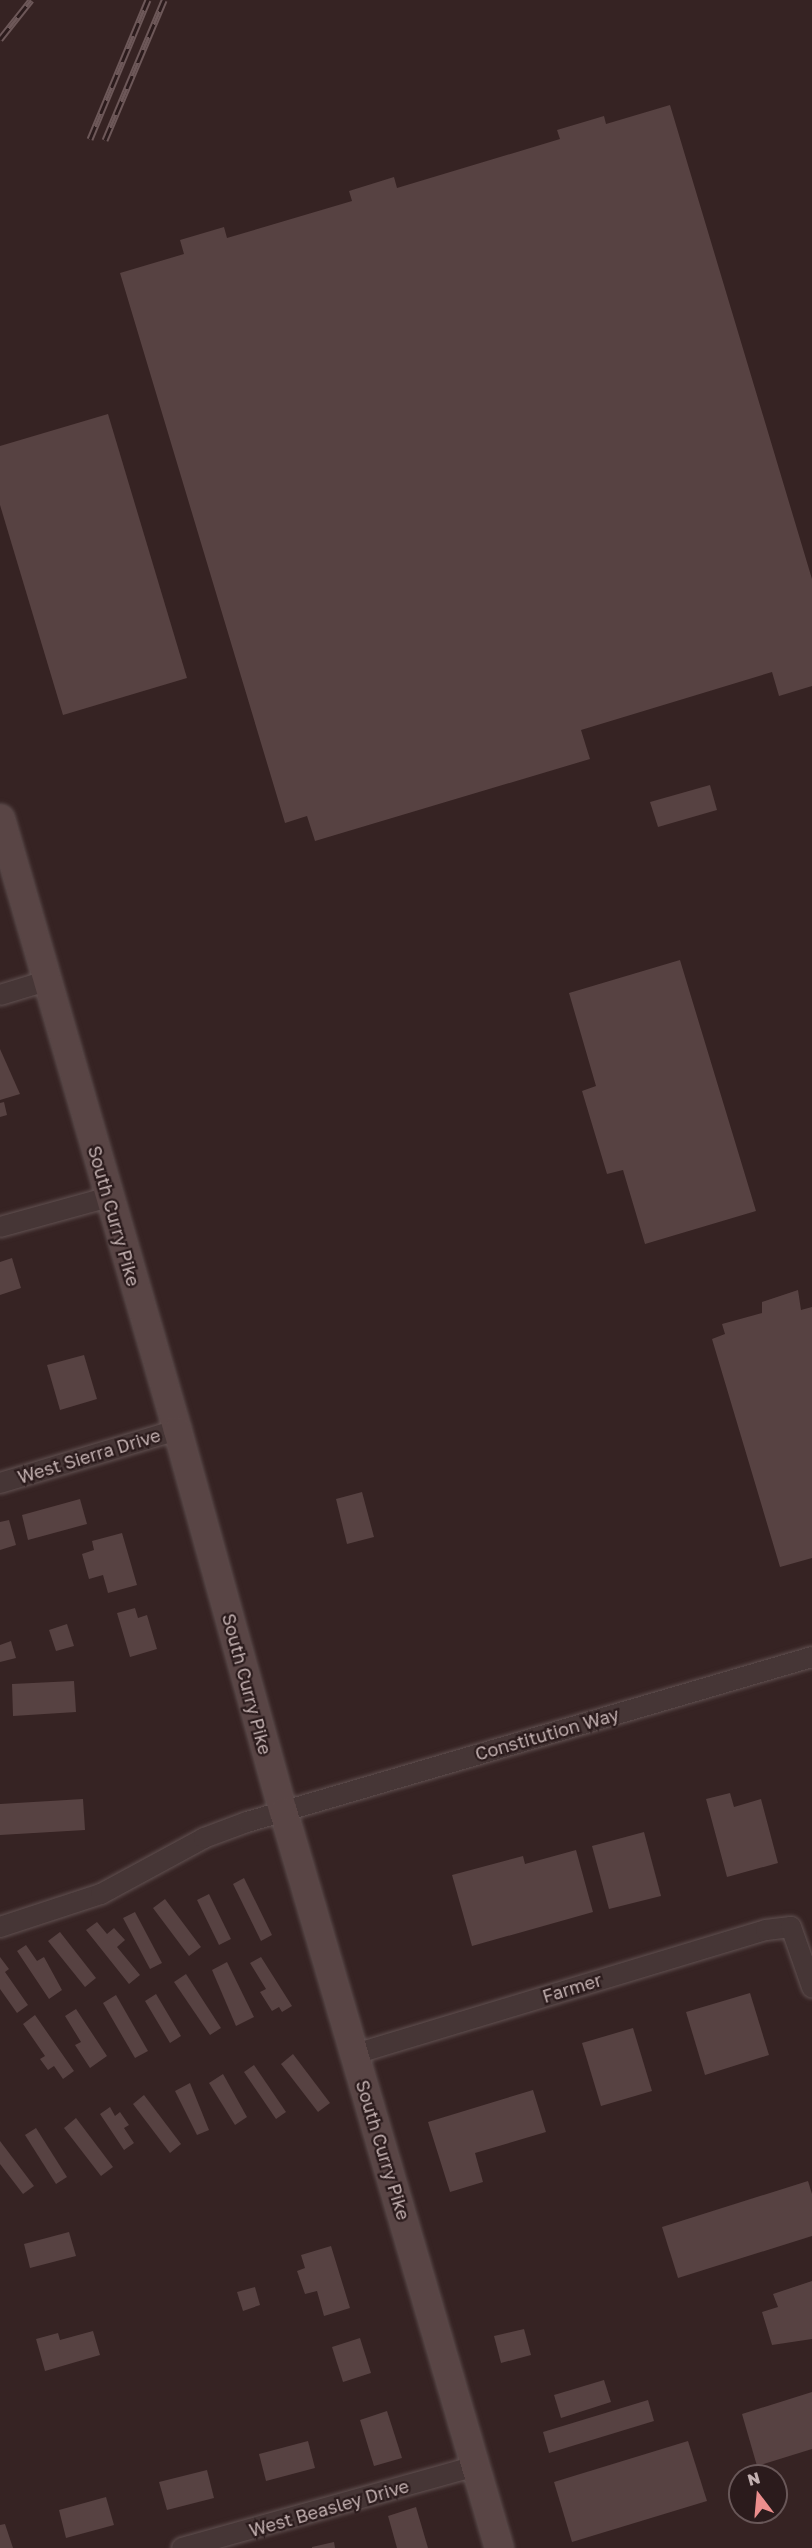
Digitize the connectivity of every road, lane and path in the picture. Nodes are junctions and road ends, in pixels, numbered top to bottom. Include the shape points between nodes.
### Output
1 (0, 818) edge
2 (46, 981) junction
3 (0, 994) edge
4 (109, 1197) junction
5 (0, 1227) edge
6 (177, 1430) junction
7 (0, 1483) edge
8 (812, 1657) edge
9 (283, 1811) junction
10 (0, 1927) edge
11 (812, 1987) edge
12 (355, 2054) junction
13 (475, 2466) junction
14 (182, 2548) edge
15 (499, 2548) edge

1 - 2 main road, South Curry Pike
2 - 3 street
2 - 4 main road, South Curry Pike
4 - 5 street
4 - 6 main road, South Curry Pike
6 - 7 street, West Sierra Drive
6 - 9 main road, South Curry Pike
8 - 9 street, Constitution Way
9 - 10 street, Constitution Way via 204,1838 101,1894
9 - 12 main road, South Curry Pike
11 - 12 street, Farmer via 791,1927 766,1930
12 - 13 main road, South Curry Pike
13 - 14 street, West Beasley Drive
13 - 15 main road, South Curry Pike

